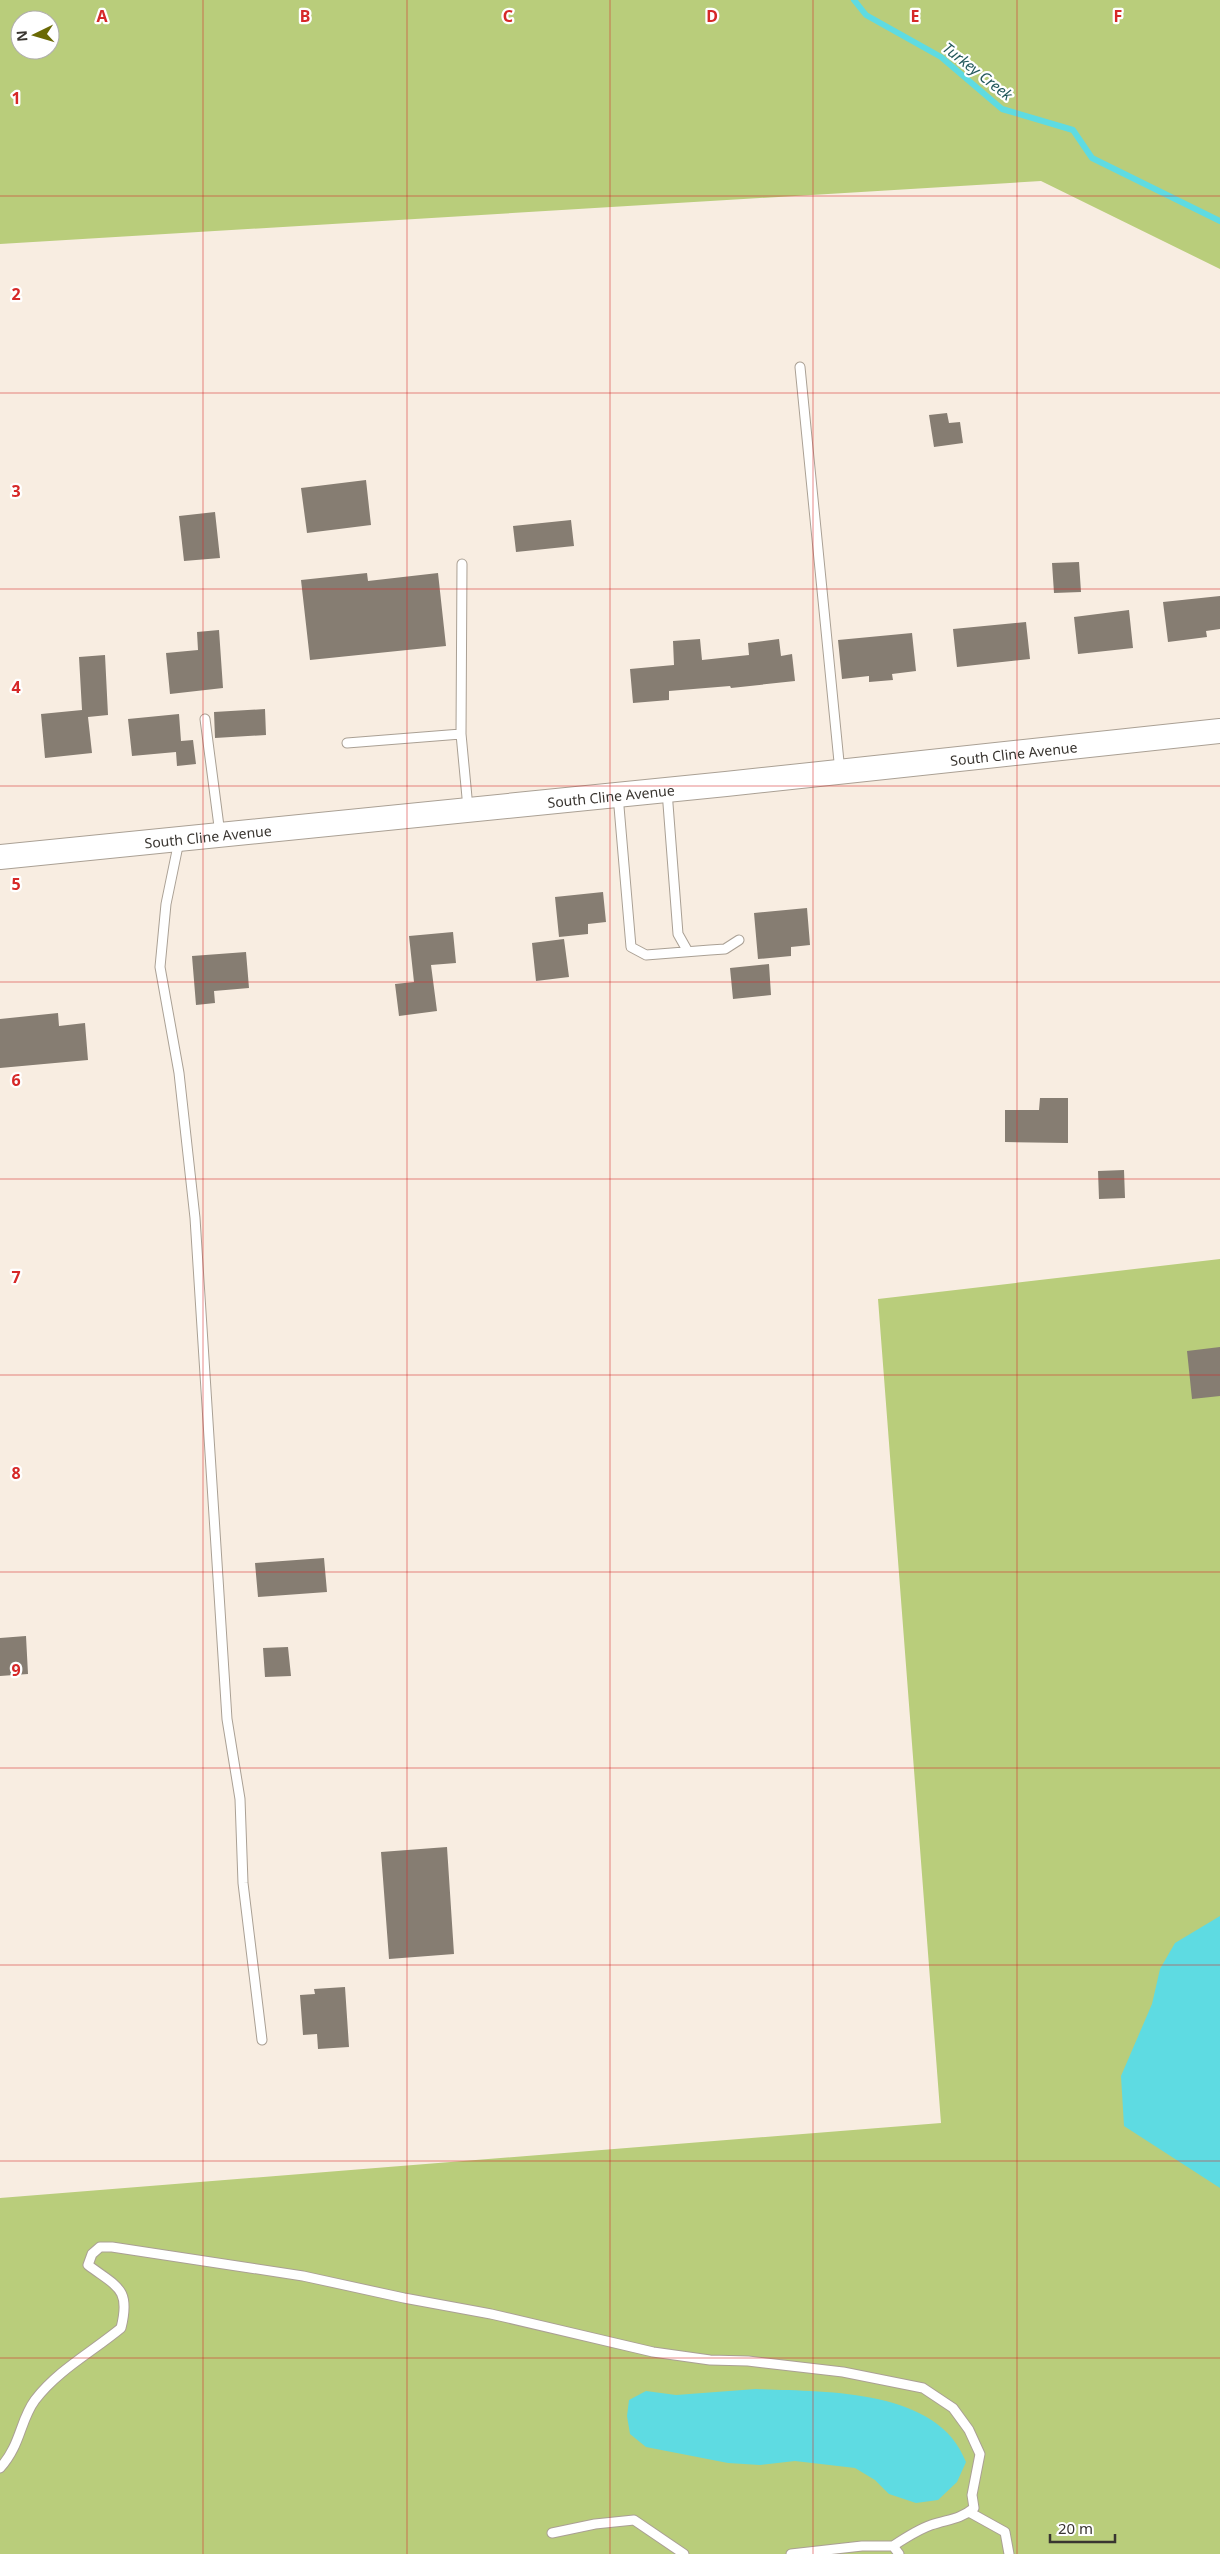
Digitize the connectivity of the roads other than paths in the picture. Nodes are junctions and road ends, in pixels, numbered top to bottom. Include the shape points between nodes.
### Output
1 (800, 366) dead end
2 (462, 564) dead end
3 (205, 719) dead end
4 (1220, 731) edge
5 (461, 734) junction
6 (347, 743) dead end
7 (840, 772) junction
8 (667, 790) junction
9 (618, 795) junction
10 (468, 808) junction
11 (220, 834) junction
12 (179, 838) junction
13 (0, 857) edge
14 (739, 940) dead end
15 (687, 950) junction
16 (262, 2040) dead end
17 (0, 2468) edge
18 (969, 2512) junction
19 (552, 2533) dead end
20 (892, 2546) junction
21 (684, 2554) edge
22 (791, 2554) edge
23 (899, 2554) edge
24 (1009, 2554) edge

1 - 7 lane
2 - 5 lane
3 - 11 lane
4 - 7 street, South Cline Avenue
5 - 6 lane
5 - 10 lane
7 - 8 street, South Cline Avenue
8 - 9 street, South Cline Avenue
8 - 15 lane via 678,934
9 - 10 street, South Cline Avenue
9 - 15 lane via 631,947 646,955
10 - 11 street, South Cline Avenue
11 - 12 street, South Cline Avenue
12 - 13 street, South Cline Avenue
12 - 16 lane via 166,904 160,967 179,1073 195,1218 227,1719 240,1799 243,1883
14 - 15 lane via 726,949
17 - 18 lane via 11,2456 33,2402 54,2378 121,2328 126,2308 122,2296 112,2280 88,2265 92,2254 100,2247 112,2247 303,2276 491,2314 653,2352 844,2372 923,2388 953,2408 969,2430 980,2454 972,2495 974,2508
18 - 20 lane via 964,2517 916,2531
18 - 24 lane via 1004,2532
19 - 21 lane via 634,2520
20 - 22 lane
20 - 23 lane

